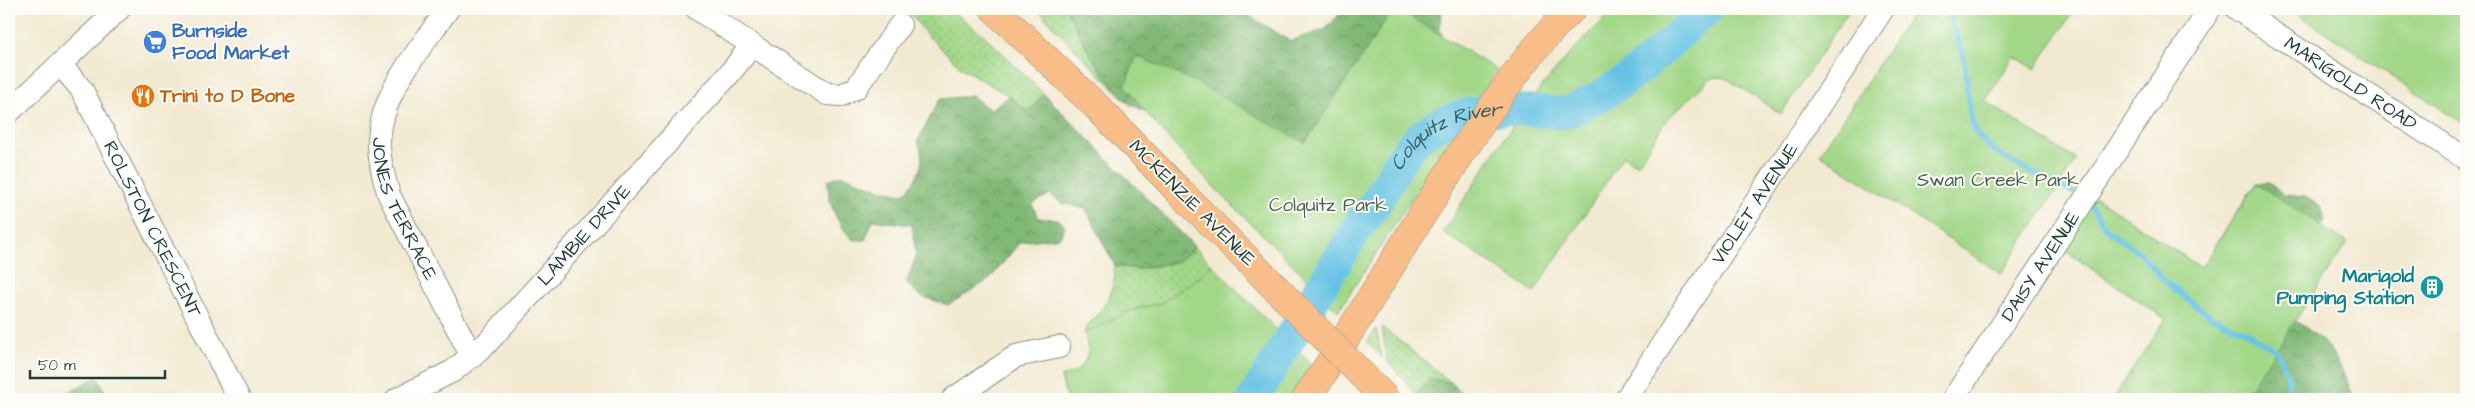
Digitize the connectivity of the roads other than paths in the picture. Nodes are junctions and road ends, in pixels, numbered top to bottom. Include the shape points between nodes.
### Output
1 (119, 9) edge
2 (448, 9) edge
3 (697, 9) edge
4 (994, 9) edge
5 (1572, 9) edge
6 (1882, 9) edge
7 (2210, 9) edge
8 (2237, 9) edge
9 (900, 25) dead end
10 (752, 45) junction
11 (60, 64) junction
12 (9, 112) edge
13 (2466, 159) edge
14 (1059, 347) dead end
15 (472, 356) junction
16 (239, 399) edge
17 (397, 399) edge
18 (953, 399) edge
19 (1306, 399) edge
20 (1386, 399) edge
21 (1626, 399) edge
22 (1952, 399) edge

1 - 11 street
2 - 15 street, JONES TERRACE via 394,87 384,115 379,145 381,168 389,195
3 - 10 street
4 - 20 main road, MCKENZIE AVENUE, bridge via 1097,107
5 - 19 main road via 1535,46 1507,85
6 - 21 street, VIOLET AVENUE
7 - 22 street, DAISY AVENUE
8 - 13 street, MARIGOLD ROAD
9 - 10 street via 856,88 842,96 827,94
10 - 15 street, LAMBIE DRIVE
11 - 12 street
11 - 16 street, ROLSTON CRESCENT via 82,90
14 - 18 street via 1016,356
15 - 17 street, LAMBIE DRIVE via 452,371

